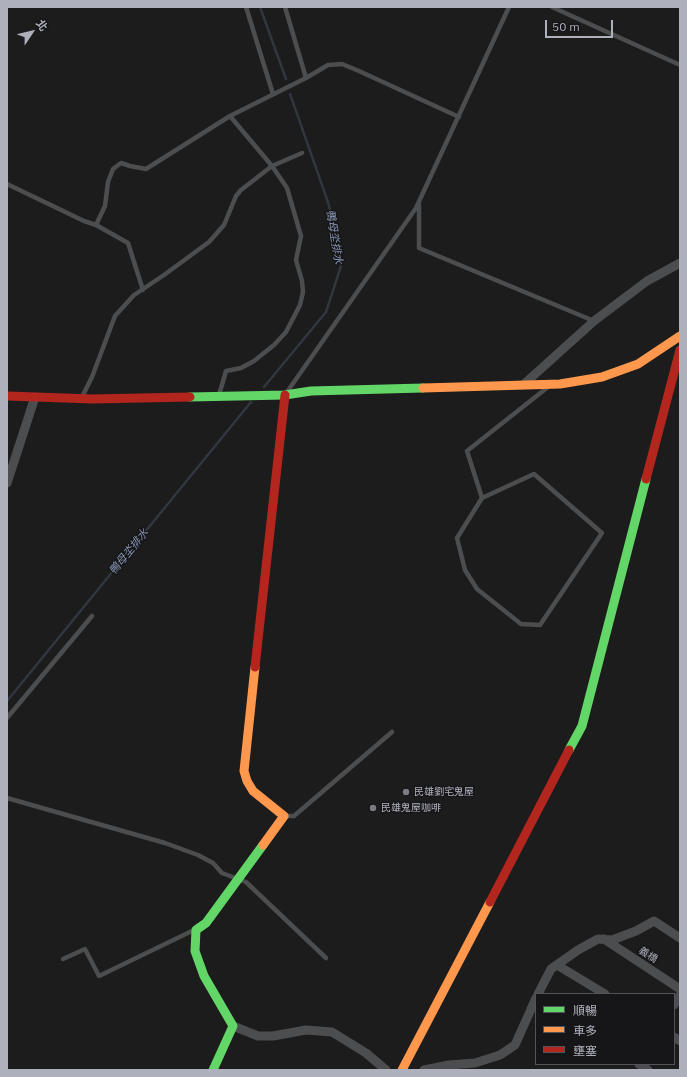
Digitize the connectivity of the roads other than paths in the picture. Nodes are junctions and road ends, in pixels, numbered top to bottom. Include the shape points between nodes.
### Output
1 (246, 7) edge
2 (284, 7) edge
3 (509, 7) edge
4 (552, 7) edge
5 (680, 65) edge
6 (306, 78) junction
7 (273, 94) junction
8 (230, 116) junction
9 (459, 117) junction
10 (302, 153) dead end
11 (272, 166) junction
12 (7, 184) edge
13 (419, 202) junction
14 (96, 225) junction
15 (680, 263) edge
16 (143, 290) junction
17 (594, 321) junction
18 (680, 336) edge
19 (680, 350) edge
20 (553, 384) junction
21 (523, 385) junction
22 (285, 394) junction
23 (219, 395) junction
24 (7, 396) edge
25 (35, 397) junction
26 (81, 398) junction
27 (7, 484) edge
28 (482, 498) junction
29 (92, 616) dead end
30 (7, 718) edge
31 (392, 732) dead end
32 (7, 798) edge
33 (284, 816) junction
34 (237, 879) junction
35 (196, 930) junction
36 (680, 938) edge
37 (604, 939) junction
38 (326, 958) dead end
39 (63, 959) dead end
40 (557, 965) junction
41 (680, 989) edge
42 (538, 993) edge
43 (603, 993) edge
44 (535, 1000) edge
45 (233, 1026) junction
46 (213, 1070) edge
47 (386, 1070) edge
48 (402, 1070) edge
49 (424, 1070) edge

1 - 7 lane
2 - 6 lane
3 - 9 lane
4 - 5 lane
6 - 7 lane
6 - 9 lane via 328,65 342,64
7 - 8 lane
8 - 11 lane
8 - 14 lane via 146,169 121,163 112,168 105,206
9 - 13 lane
10 - 11 lane
11 - 16 lane via 236,196 224,225 209,242
11 - 23 lane via 287,188 301,236 296,260 303,292 300,305 286,332 274,345 254,361 241,368 226,371
12 - 14 lane
13 - 17 lane via 419,248
13 - 22 lane
14 - 16 lane via 128,243
15 - 17 street via 647,281
16 - 26 lane via 134,295 115,316 92,377
17 - 21 street
18 - 20 street via 638,364 602,377
19 - 48 street via 582,726
20 - 21 street
20 - 28 lane via 467,451
21 - 22 street via 311,391
22 - 23 street
22 - 33 street via 244,771 253,791
23 - 26 street
24 - 25 street
25 - 26 street
25 - 27 street
28 - 28 lane via 534,474 602,533 540,626 521,624 476,589 465,570 458,538
29 - 30 lane
31 - 33 lane via 294,816
32 - 34 lane via 165,843 198,855 213,863 222,873
33 - 34 street
34 - 35 street via 206,924
34 - 38 lane via 246,882
35 - 39 lane via 99,976 85,949
35 - 45 street via 195,951 204,976
36 - 37 street via 654,921 618,938
37 - 40 street via 598,939 578,950
37 - 41 street, 義橋
40 - 42 street via 551,968
40 - 43 street
44 - 49 street via 515,1045 500,1055 475,1063
45 - 46 street
45 - 47 street via 258,1036 306,1030 332,1032 366,1053

